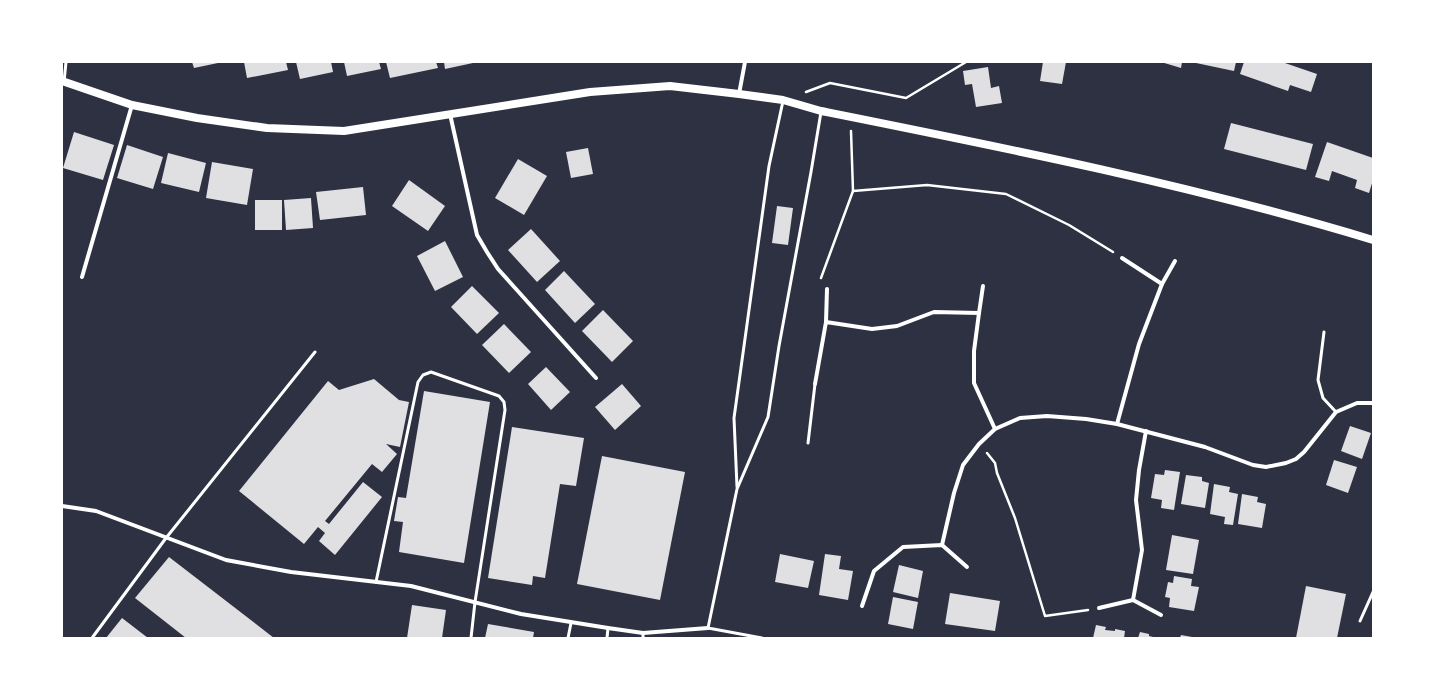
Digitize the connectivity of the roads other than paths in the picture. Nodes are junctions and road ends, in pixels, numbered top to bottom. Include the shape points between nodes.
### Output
1 (66, 62) edge
2 (745, 62) edge
3 (63, 81) edge
4 (740, 94) junction
5 (783, 100) junction
6 (132, 105) junction
7 (821, 111) junction
8 (450, 114) junction
9 (1373, 240) edge
10 (1122, 258) road end
11 (1175, 262) dead end
12 (82, 277) dead end
13 (1162, 284) junction
14 (982, 286) dead end
15 (827, 288) road end
16 (979, 313) junction
17 (826, 322) junction
18 (1324, 332) dead end
19 (315, 352) dead end
20 (596, 378) dead end
21 (815, 384) joint
22 (1373, 403) edge
23 (1336, 412) junction
24 (1117, 424) junction
25 (995, 429) junction
26 (1146, 431) junction
27 (808, 443) dead end
28 (737, 489) junction
29 (62, 506) edge
30 (166, 538) junction
31 (942, 545) junction
32 (967, 567) dead end
33 (376, 582) junction
34 (1373, 592) edge
35 (1133, 600) junction
36 (475, 602) junction
37 (862, 606) dead end
38 (1098, 608) road end
39 (1161, 615) dead end
40 (1360, 621) dead end
41 (571, 623) junction
42 (608, 628) junction
43 (708, 628) junction
44 (643, 636) edge
45 (92, 638) edge
46 (471, 638) edge
47 (568, 638) edge
48 (607, 638) edge
49 (762, 638) edge

1 - 3 lane
2 - 4 street
3 - 6 main road
4 - 5 main road
4 - 8 main road via 670,86 590,92
5 - 7 main road
5 - 28 lane via 769,166 734,418
6 - 8 main road via 267,128 344,131
6 - 12 street
7 - 9 main road via 1109,170 1235,200
7 - 28 lane via 768,417
8 - 20 street via 477,235 486,252 498,269
10 - 13 street
11 - 13 street
13 - 24 street via 1139,344
14 - 16 street
15 - 17 street
16 - 17 street via 934,312 897,326 872,329
16 - 25 street via 974,351 974,383
17 - 21 street
18 - 23 lane via 1318,380 1323,398
19 - 30 lane
21 - 27 lane
22 - 23 street via 1357,403
23 - 26 street via 1296,459 1266,468 1253,466 1205,447
24 - 25 street via 1040,416 1020,418
24 - 26 street
25 - 31 street via 963,465
26 - 35 street via 1136,500 1142,550
28 - 43 lane
29 - 30 street via 96,511
30 - 33 street via 226,560 291,572
30 - 45 lane
31 - 32 street
31 - 37 street via 903,547 874,571
33 - 36 street via 411,586
33 - 36 lane via 418,382 423,375 431,372 499,396 504,402 505,410
34 - 40 lane
35 - 38 street
35 - 39 street
36 - 41 street
36 - 46 lane
41 - 42 street
41 - 47 lane
42 - 44 street
42 - 48 lane
43 - 44 street
43 - 49 lane

